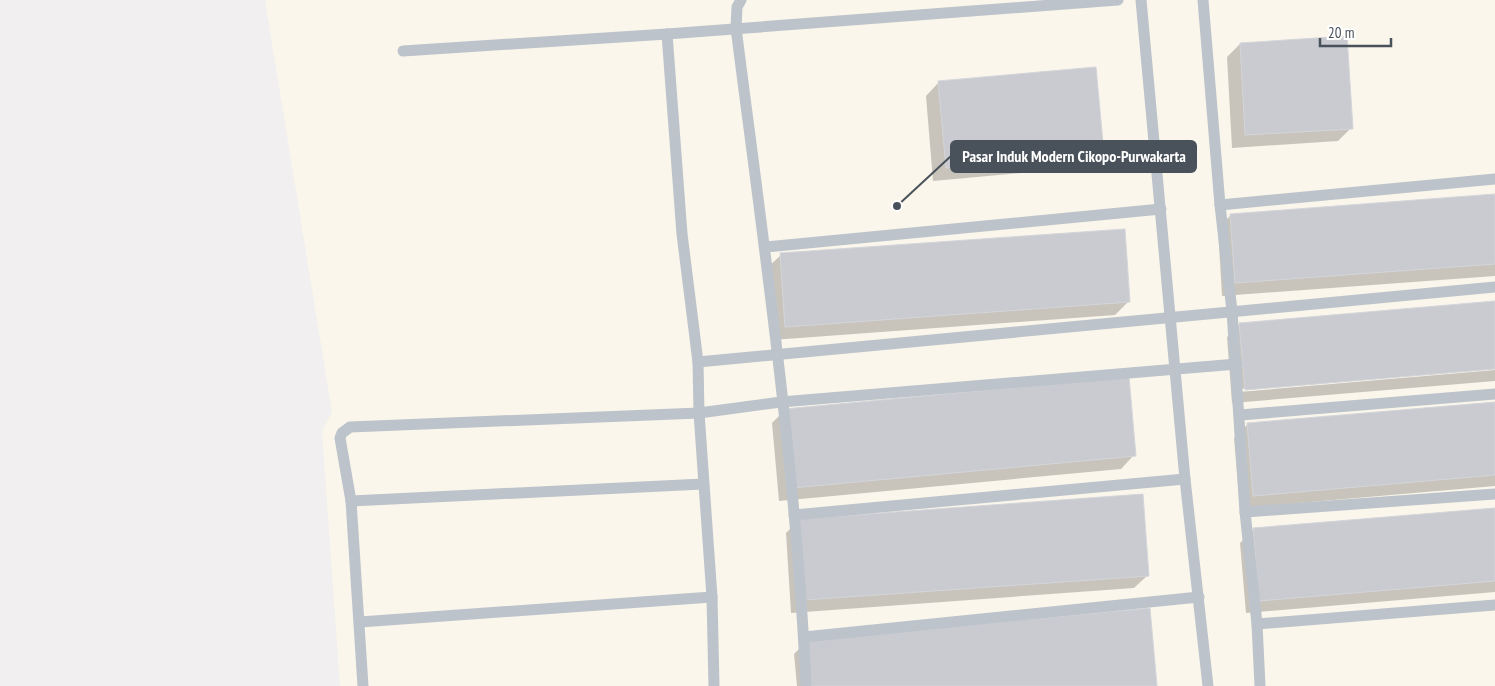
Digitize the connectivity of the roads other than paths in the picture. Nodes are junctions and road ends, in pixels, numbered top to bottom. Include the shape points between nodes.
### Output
1 (740, 0) edge
2 (1118, 0) edge
3 (1141, 0) edge
4 (1203, 0) edge
5 (736, 28) junction
6 (667, 34) junction
7 (403, 51) dead end
8 (1495, 179) edge
9 (1220, 205) junction
10 (1161, 209) junction
11 (766, 246) junction
12 (1495, 287) edge
13 (1232, 311) junction
14 (1170, 316) junction
15 (777, 354) junction
16 (698, 362) junction
17 (1237, 364) junction
18 (1176, 368) junction
19 (1495, 394) edge
20 (782, 402) junction
21 (699, 413) junction
22 (1240, 416) junction
23 (1185, 479) junction
24 (703, 484) junction
25 (1495, 494) edge
26 (351, 501) junction
27 (1245, 512) junction
28 (794, 515) junction
29 (712, 597) junction
30 (1199, 597) junction
31 (1495, 604) edge
32 (360, 622) junction
33 (1257, 624) junction
34 (804, 638) junction
35 (363, 686) edge
36 (714, 686) edge
37 (806, 686) edge
38 (1208, 686) edge
39 (1260, 686) edge

1 - 5 lane
2 - 5 lane
3 - 10 lane
4 - 9 lane
5 - 6 lane
5 - 11 lane
6 - 7 lane
6 - 16 lane via 682,234
8 - 9 lane
9 - 13 lane
10 - 11 lane
10 - 14 lane
11 - 15 lane
12 - 13 lane
13 - 14 lane
13 - 17 lane
14 - 15 lane
14 - 18 lane
15 - 16 lane
15 - 20 lane
16 - 21 lane
17 - 18 lane
17 - 22 lane
18 - 20 lane
18 - 23 lane
19 - 22 lane
20 - 21 lane
20 - 28 lane
21 - 24 lane
21 - 26 lane via 350,428 340,438
22 - 27 lane
23 - 28 lane
23 - 30 lane
24 - 26 lane
24 - 29 lane
25 - 27 lane
26 - 32 lane
27 - 33 lane
28 - 34 lane
29 - 32 lane
29 - 36 lane
30 - 34 lane
30 - 38 lane
31 - 33 lane
32 - 35 lane
33 - 39 lane
34 - 37 lane

